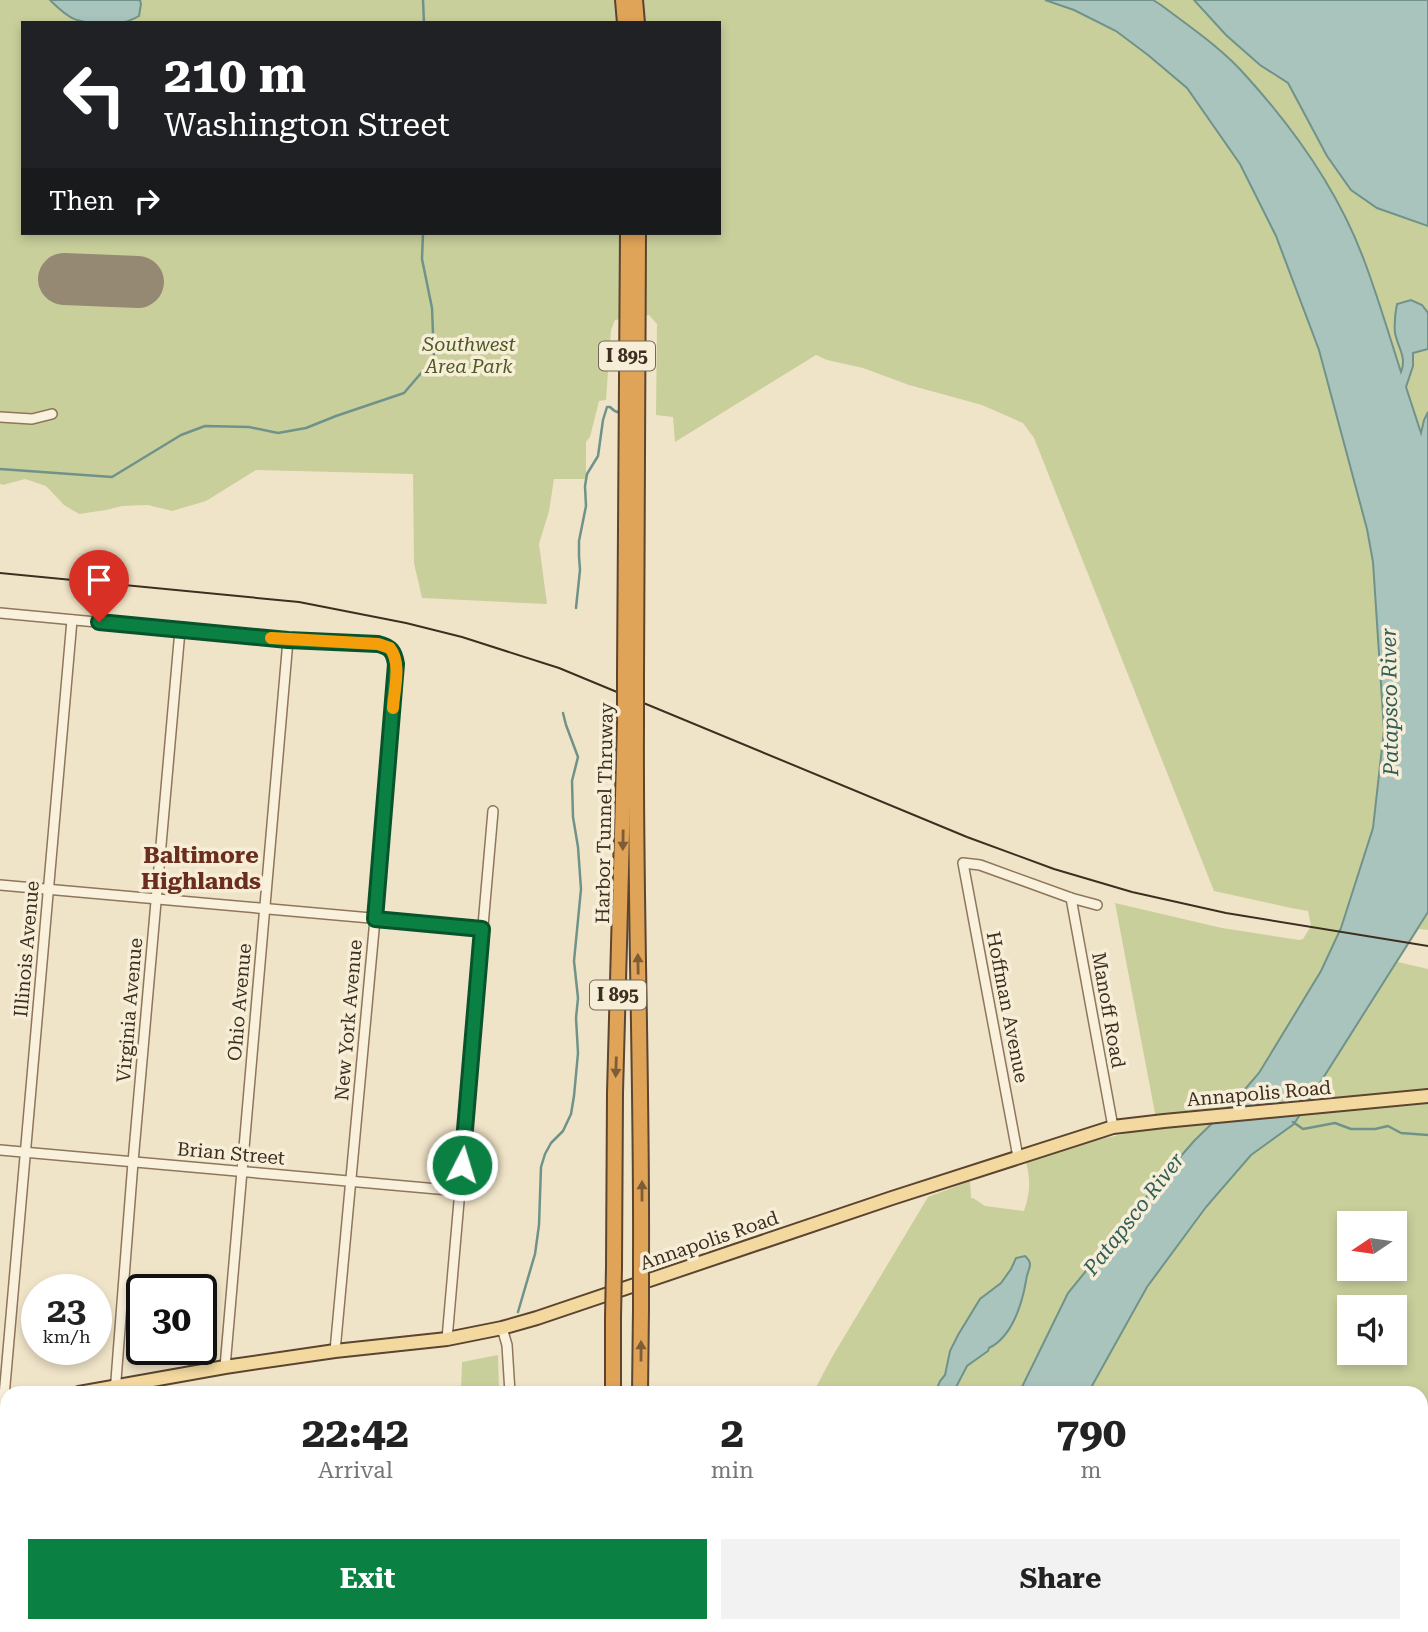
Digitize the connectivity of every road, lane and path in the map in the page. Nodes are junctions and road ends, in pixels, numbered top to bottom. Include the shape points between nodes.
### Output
1 (623, 0) edge
2 (635, 0) edge
3 (625, 21) edge
4 (637, 21) edge
5 (628, 235) edge
6 (638, 235) edge
7 (52, 414) dead end
8 (0, 417) edge
9 (632, 478) junction
10 (0, 613) edge
11 (72, 620) junction
12 (180, 630) junction
13 (288, 640) junction
14 (631, 725) junction
15 (493, 811) dead end
16 (0, 885) edge
17 (48, 889) junction
18 (1071, 898) junction
19 (156, 899) junction
20 (1097, 905) dead end
21 (265, 909) junction
22 (375, 919) junction
23 (482, 929) junction
24 (1428, 1096) edge
25 (1113, 1127) junction
26 (0, 1150) edge
27 (25, 1152) junction
28 (1018, 1157) junction
29 (133, 1162) junction
30 (242, 1172) junction
31 (350, 1181) junction
32 (460, 1191) junction
33 (502, 1328) junction
34 (447, 1339) junction
35 (335, 1351) junction
36 (225, 1367) junction
37 (5, 1386) edge
38 (115, 1386) edge
39 (134, 1386) edge
40 (510, 1386) edge
41 (613, 1386) edge
42 (640, 1386) edge

1 - 3 highway
2 - 4 highway
5 - 9 highway, Harbor Tunnel Thruway / I 895
6 - 9 highway, Harbor Tunnel Thruway / I 895
7 - 8 street via 32,419
9 - 14 highway, Harbor Tunnel Thruway / I 895, bridge
10 - 11 street
11 - 12 street
11 - 17 street, Illinois Avenue
12 - 13 street
12 - 19 street, Virginia Avenue
13 - 21 street, Ohio Avenue
13 - 22 street, New York Avenue via 378,644 393,651 396,664
14 -> 41 highway, Harbor Tunnel Thruway / I 895, bridge via 615,1082
42 -> 14 highway, Harbor Tunnel Thruway / I 895, bridge via 642,1110
15 - 23 street
16 - 17 street
17 - 19 street
17 - 27 street, Illinois Avenue
18 - 20 street
18 - 25 street, Manoff Road
18 - 28 street, Hoffman Avenue via 963,863
19 - 21 street
19 - 29 street, Virginia Avenue
21 - 22 street
21 - 30 street, Ohio Avenue
22 - 23 street
22 - 31 street, New York Avenue
23 - 32 street
24 - 25 main road, Annapolis Road
25 - 28 main road, Annapolis Road
26 - 27 street, Brian Street
27 - 29 street, Brian Street
27 - 37 street, Illinois Avenue
28 - 33 main road, Annapolis Road
29 - 30 street, Brian Street
29 - 38 street, Virginia Avenue
30 - 31 street, Brian Street
30 - 36 street, Ohio Avenue
31 - 32 street, Brian Street
31 - 35 street, New York Avenue
32 - 34 street
33 - 34 main road, Annapolis Road
33 - 40 street
34 - 35 main road, Annapolis Road
35 - 36 main road, Annapolis Road
36 - 39 main road, Annapolis Road

